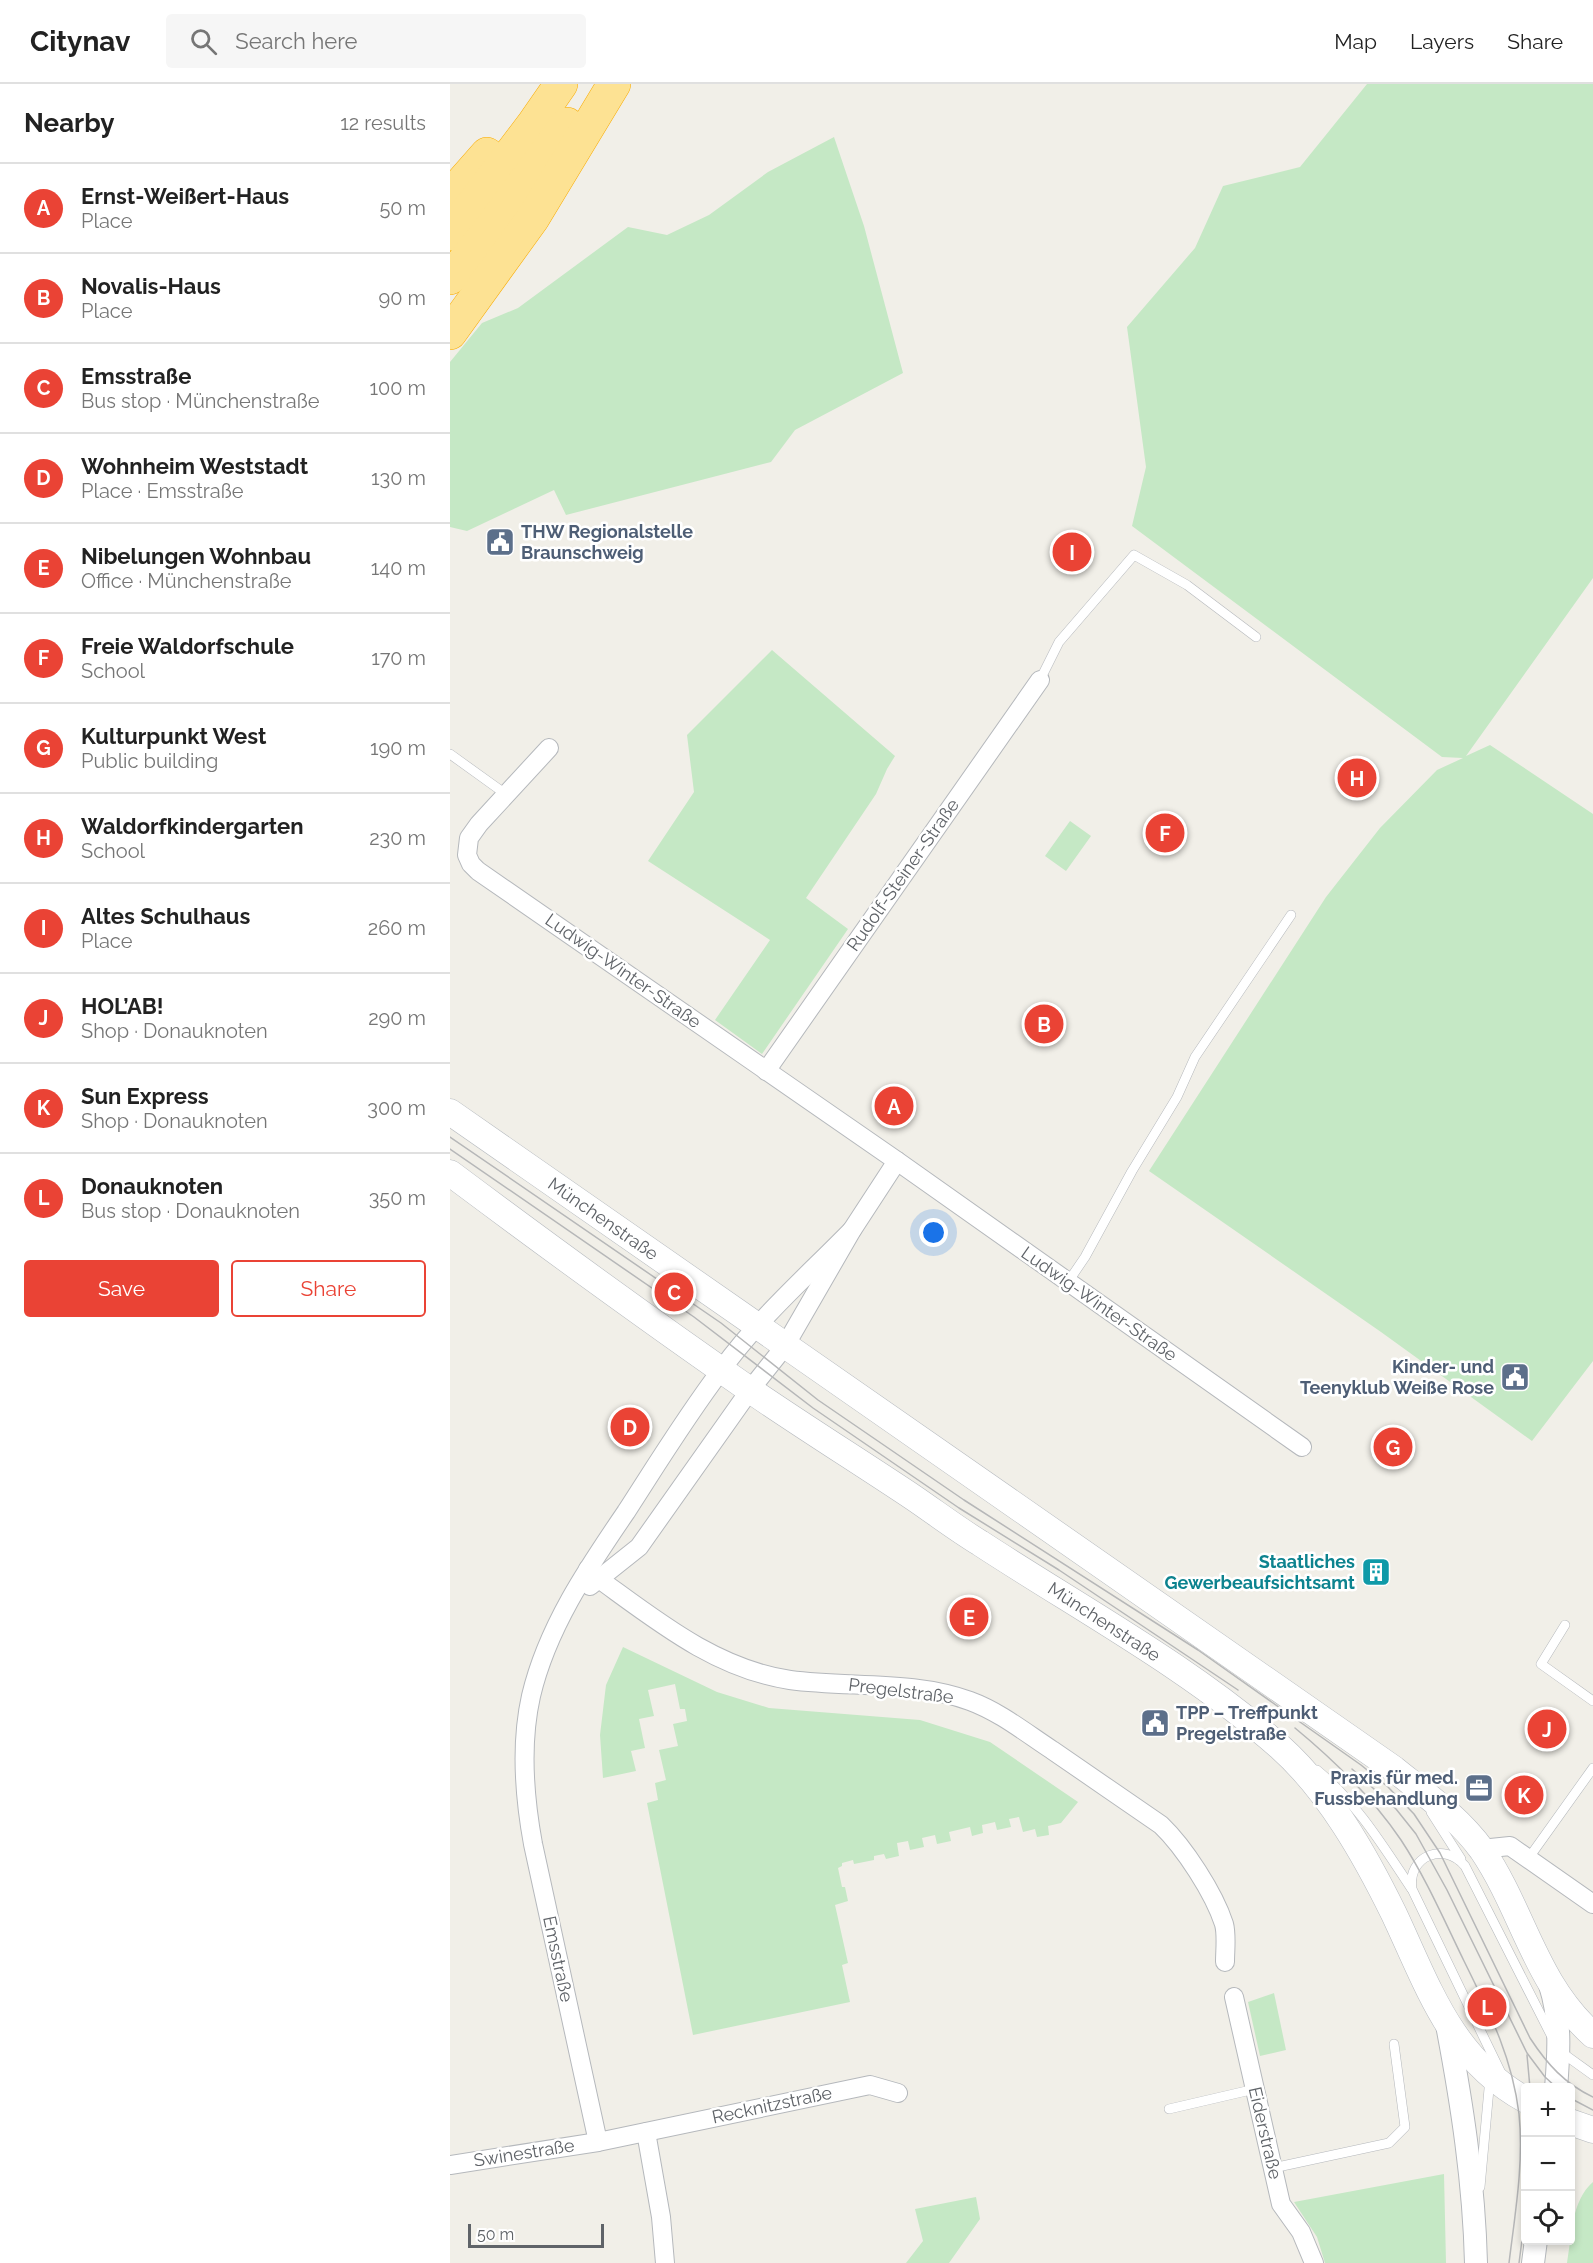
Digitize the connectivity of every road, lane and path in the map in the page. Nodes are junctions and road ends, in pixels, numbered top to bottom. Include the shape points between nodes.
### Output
1 (541, 84) edge
2 (561, 84) edge
3 (595, 84) edge
4 (614, 84) edge
5 (450, 195) edge
6 (450, 234) edge
7 (450, 278) edge
8 (450, 333) edge
9 (1256, 637) dead end
10 (1040, 680) joint
11 (549, 748) dead end
12 (450, 754) edge
13 (507, 795) junction
14 (1291, 915) dead end
15 (766, 1071) junction
16 (450, 1113) edge
17 (897, 1161) junction
18 (450, 1173) edge
19 (852, 1230) junction
20 (1068, 1282) junction
21 (757, 1326) junction
22 (785, 1346) junction
23 (721, 1369) junction
24 (750, 1390) junction
25 (1302, 1447) dead end
26 (594, 1574) junction
27 (1565, 1625) dead end
28 (1224, 1700) junction
29 (1593, 1701) edge
30 (1593, 1768) edge
31 (1394, 1769) junction
32 (1473, 1858) junction
33 (1534, 1863) junction
34 (1412, 1889) junction
35 (1593, 1904) edge
36 (1225, 1962) dead end
37 (1549, 1984) junction
38 (1234, 1996) dead end
39 (1543, 2019) junction
40 (1447, 2025) junction
41 (1593, 2035) edge
42 (1483, 2038) junction
43 (1394, 2044) dead end
44 (1558, 2068) edge
45 (1490, 2074) junction
46 (1593, 2075) edge
47 (1255, 2088) junction
48 (897, 2093) dead end
49 (1521, 2097) edge
50 (1169, 2109) dead end
51 (646, 2132) junction
52 (598, 2142) junction
53 (450, 2165) edge
54 (1273, 2168) junction
55 (1475, 2222) junction
56 (1535, 2245) edge
57 (665, 2263) edge
58 (1314, 2263) edge
59 (1476, 2263) edge
60 (1533, 2263) edge

1 - 5 highway
2 - 6 highway
3 - 7 highway
4 - 8 highway via 533,218
9 - 10 lane via 1186,585 1134,555 1059,642
10 - 15 street, Rudolf-Steiner-Straße
11 - 13 street, Ludwig-Winter-Straße
12 - 13 lane
13 - 15 street, Ludwig-Winter-Straße via 469,838 471,864
14 - 20 lane via 1195,1057 1177,1097
15 - 17 street, Ludwig-Winter-Straße
16 - 21 main road, Münchenstraße
17 - 19 street
17 - 20 street, Ludwig-Winter-Straße
18 - 23 main road, Münchenstraße
19 - 21 street
19 - 22 street
20 - 25 street, Ludwig-Winter-Straße
21 - 22 main road, Münchenstraße
21 - 23 street, Emsstraße
22 - 24 street
22 - 31 main road, Münchenstraße
23 - 24 main road, Münchenstraße
23 - 26 street, Emsstraße
24 - 26 street, Emsstraße via 639,1547
24 - 28 main road, Münchenstraße
26 - 36 street, Pregelstraße via 690,1643 731,1663 790,1680 920,1689 952,1695 1014,1724 1173,1837 1196,1870 1224,1926
26 - 52 street, Emsstraße via 556,1624 536,1676 525,1731 524,1781 533,1844
27 - 29 lane via 1541,1664
28 - 34 lane via 1302,1758 1347,1799
28 - 40 main road, Münchenstraße via 1304,1771 1351,1837
30 - 33 lane
31 - 32 lane
31 - 32 main road, Münchenstraße via 1453,1817
32 - 33 street via 1510,1846
32 - 34 lane via 1459,1859 1447,1853 1429,1856 1412,1871
32 - 37 main road, Münchenstraße via 1494,1870
32 - 39 lane
33 - 35 street
34 - 42 lane
37 - 41 main road, Münchenstraße
37 - 44 street via 1558,2018
38 - 47 street, Eiderstraße
39 - 44 lane
39 - 44 lane
40 - 45 main road, Münchenstraße
40 - 55 street via 1464,2116
42 - 45 lane
42 - 49 lane via 1504,2080
43 - 54 lane via 1405,2127 1389,2143
44 - 46 lane via 1567,2058
45 - 49 main road, Münchenstraße
45 - 55 lane
47 - 50 lane
47 - 54 street, Eiderstraße
48 - 51 street, Recknitzstraße via 870,2085
51 - 52 street
51 - 57 street
52 - 53 street, Swinestraße
54 - 58 street, Eiderstraße via 1281,2204 1301,2232
55 - 59 street
56 - 60 street

